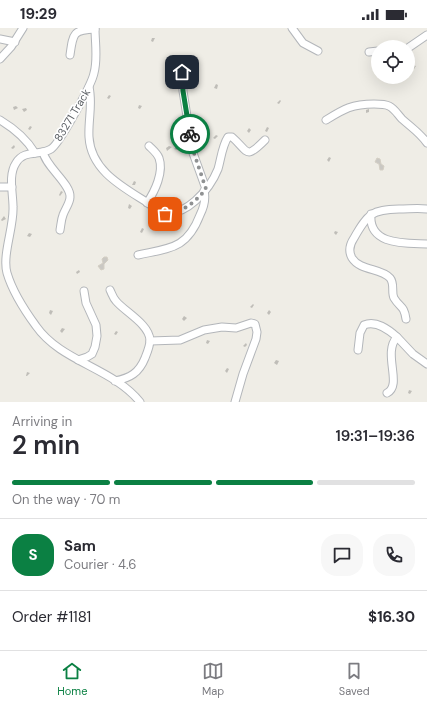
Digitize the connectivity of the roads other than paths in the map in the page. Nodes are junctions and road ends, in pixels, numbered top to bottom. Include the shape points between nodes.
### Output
1 (23, 28) edge
2 (95, 28) edge
3 (292, 28) edge
4 (427, 35) edge
5 (0, 39) edge
6 (15, 42) junction
7 (415, 43) edge
8 (318, 51) dead end
9 (70, 55) dead end
10 (0, 59) edge
11 (182, 60) dead end
12 (89, 87) junction
13 (0, 120) edge
14 (326, 120) dead end
15 (264, 140) dead end
16 (427, 142) edge
17 (149, 146) dead end
18 (43, 152) junction
19 (35, 153) junction
20 (0, 187) edge
21 (12, 187) junction
22 (205, 190) junction
23 (147, 203) junction
24 (427, 209) edge
25 (371, 214) junction
26 (60, 230) dead end
27 (427, 244) edge
28 (138, 254) dead end
29 (110, 290) dead end
30 (84, 291) dead end
31 (406, 319) dead end
32 (397, 337) junction
33 (150, 341) junction
34 (358, 350) dead end
35 (78, 360) junction
36 (427, 364) edge
37 (115, 382) junction
38 (386, 393) dead end
39 (140, 402) edge
40 (235, 402) edge

1 - 6 street
2 - 9 street via 76,33
2 - 12 street, 83271 Track via 96,66
3 - 8 street via 303,43
4 - 7 street
5 - 6 street
6 - 10 street
11 - 22 street via 183,91 191,142
12 - 18 street, 83271 Track via 58,141
12 - 23 street via 89,137 94,158 111,178
13 - 19 street via 17,130
14 - 16 street via 354,105 386,105 415,128
15 - 22 street via 249,153 232,137 228,137 217,170
17 - 23 street via 158,157 160,169
18 - 19 street
18 - 26 street via 46,160 67,187 70,196 62,215
19 - 21 street via 25,155 15,164
20 - 21 street
21 - 35 street via 13,215 6,263 9,278 41,334 53,345
22 - 23 street via 189,206 170,213 161,212
22 - 28 street via 201,213 192,233 184,242 171,248
24 - 25 street via 383,209
25 - 27 street via 374,229 386,240
25 - 31 street via 352,242 351,254 356,262 390,278 393,296 404,308
29 - 33 street via 115,301 146,330
30 - 35 street via 86,303 96,325 97,336 94,350 87,357
32 - 34 street via 386,328 372,323 364,325 360,333
32 - 36 street
32 - 38 street via 390,351 394,375 392,386 390,392
33 - 37 street via 137,372 131,377
33 - 40 street via 180,340 204,330 255,324 256,339
35 - 37 street
37 - 39 street

